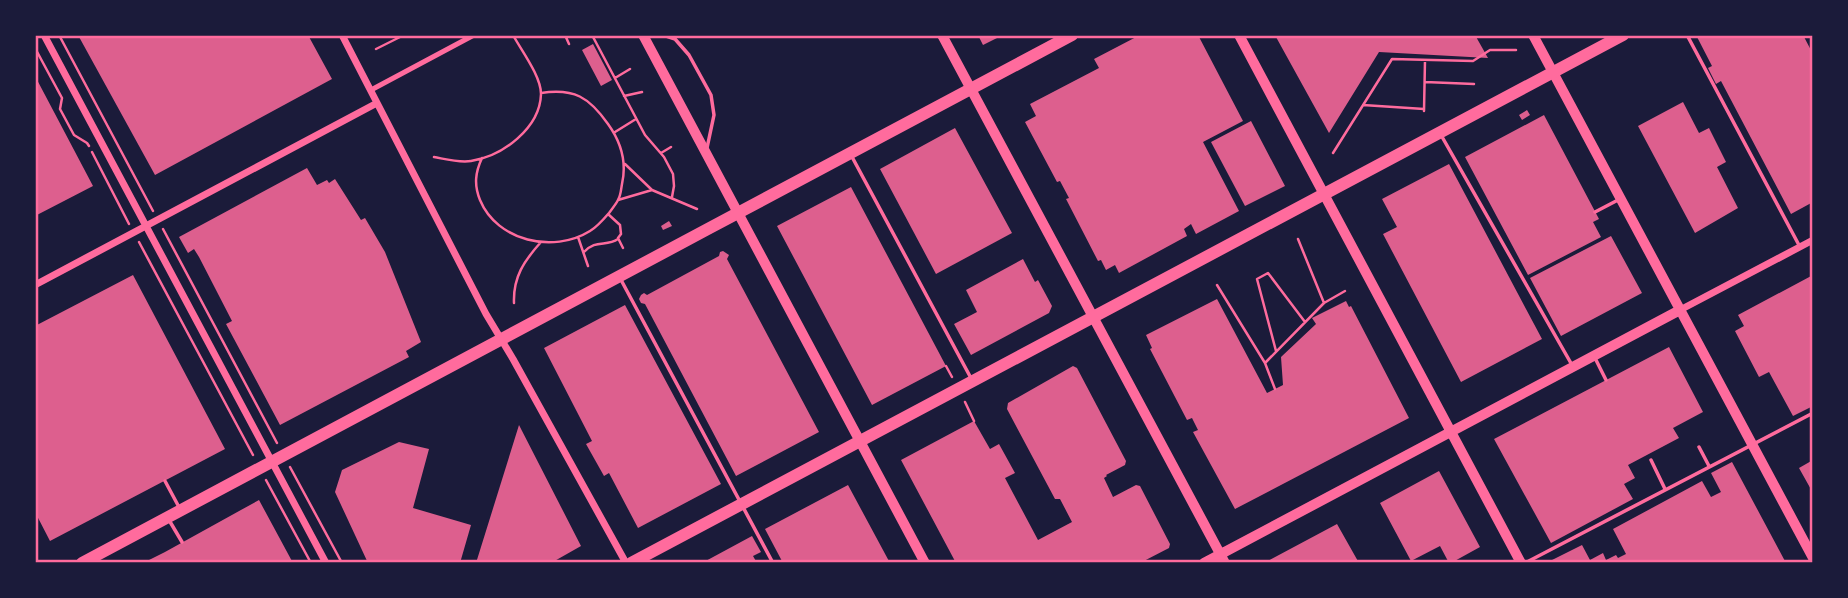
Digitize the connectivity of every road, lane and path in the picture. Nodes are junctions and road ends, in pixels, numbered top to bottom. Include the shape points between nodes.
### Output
1 (44, 35) edge
2 (342, 35) edge
3 (404, 35) edge
4 (474, 35) edge
5 (513, 35) edge
6 (565, 35) edge
7 (592, 35) edge
8 (643, 35) edge
9 (663, 35) edge
10 (942, 35) edge
11 (1072, 35) edge
12 (1239, 35) edge
13 (1533, 35) edge
14 (1623, 35) edge
15 (1687, 35) edge
16 (569, 44) dead end
17 (35, 48) edge
18 (376, 49) dead end
19 (1516, 50) dead end
20 (1425, 60) junction
21 (630, 69) dead end
22 (1553, 72) junction
23 (615, 78) junction
24 (1424, 82) junction
25 (1474, 84) dead end
26 (971, 89) junction
27 (371, 90) junction
28 (642, 92) dead end
29 (541, 93) junction
30 (624, 96) junction
31 (377, 103) junction
32 (1363, 104) junction
33 (636, 119) junction
34 (614, 132) junction
35 (1440, 133) junction
36 (671, 147) dead end
37 (661, 153) junction
38 (706, 153) junction
39 (850, 153) junction
40 (1333, 153) dead end
41 (433, 157) dead end
42 (482, 159) junction
43 (625, 164) junction
44 (652, 190) junction
45 (1324, 194) junction
46 (672, 197) junction
47 (1621, 198) junction
48 (618, 200) junction
49 (697, 209) dead end
50 (1595, 212) dead end
51 (738, 213) junction
52 (608, 214) junction
53 (146, 226) junction
54 (134, 233) junction
55 (578, 237) junction
56 (618, 238) junction
57 (1298, 239) dead end
58 (1813, 240) edge
59 (541, 242) junction
60 (1800, 247) junction
61 (623, 248) dead end
62 (584, 252) junction
63 (588, 267) dead end
64 (619, 276) junction
65 (35, 285) edge
66 (1217, 285) dead end
67 (1345, 291) dead end
68 (514, 303) dead end
69 (1324, 303) junction
70 (1680, 310) junction
71 (1093, 317) junction
72 (1305, 322) junction
73 (502, 339) junction
74 (1276, 351) junction
75 (1594, 356) junction
76 (1265, 363) junction
77 (1573, 367) junction
78 (1606, 380) dead end
79 (972, 381) junction
80 (1275, 389) dead end
81 (1813, 413) edge
82 (1452, 432) junction
83 (244, 440) dead end
84 (860, 441) junction
85 (1752, 444) junction
86 (1699, 447) dead end
87 (1651, 460) dead end
88 (272, 463) junction
89 (1709, 466) junction
90 (165, 481) dead end
91 (298, 482) dead end
92 (1665, 489) junction
93 (274, 495) dead end
94 (741, 504) junction
95 (181, 511) junction
96 (168, 518) junction
97 (181, 542) dead end
98 (1813, 558) edge
99 (1223, 559) edge
100 (82, 563) edge
101 (311, 563) edge
102 (326, 563) edge
103 (342, 563) edge
104 (626, 563) edge
105 (631, 563) edge
106 (773, 563) edge
107 (925, 563) edge
108 (1204, 563) edge
109 (1523, 563) edge

1 - 53 street
2 - 27 street
3 - 18 path
4 - 27 street
5 - 29 path
6 - 16 path
7 - 23 path
8 - 38 main road
9 - 38 lane via 675,39 690,55 711,95 714,115
10 - 26 main road
11 - 26 main road
12 - 45 main road
13 - 22 main road
14 - 22 main road
15 - 60 lane
17 - 54 path via 62,98 60,109 75,135 87,144
19 - 20 path via 1490,50 1473,61
20 - 24 path
20 - 32 path via 1392,59
21 - 23 path
22 - 35 main road
22 - 47 main road
23 - 30 path
24 - 25 path
24 - 32 path via 1424,110
26 - 39 main road
26 - 71 main road
27 - 31 street
28 - 30 path
29 - 34 path via 580,94
29 - 42 path via 524,133
30 - 33 path
31 - 53 street
31 - 73 street
32 - 40 path
33 - 34 path
33 - 37 path
34 - 43 path
35 - 45 main road
35 - 77 lane
36 - 37 path
37 - 46 path via 673,174
38 - 51 main road
39 - 51 main road
39 - 79 lane
41 - 42 path via 465,162
42 - 59 path via 476,183 483,207 503,229
43 - 44 path
43 - 48 path
44 - 46 path
44 - 48 path
45 - 71 main road
45 - 82 main road
46 - 49 path
47 - 50 lane
47 - 70 main road
48 - 52 path
51 - 64 main road
51 - 84 main road
52 - 55 path
52 - 56 path via 620,225
53 - 54 street
53 - 88 street
54 - 65 street
54 - 83 path
55 - 59 path
55 - 62 path
56 - 61 path
56 - 62 path via 595,243
57 - 69 path
58 - 60 street
59 - 68 path via 518,273
60 - 70 street
62 - 63 path
64 - 73 main road
64 - 94 lane
66 - 76 path
67 - 69 path
69 - 72 path
70 - 75 main road
70 - 85 main road
71 - 79 main road
71 - 99 main road
72 - 74 path
72 - 74 path via 1275,279 1268,273 1257,279
73 - 88 main road
73 - 104 street
74 - 76 path
75 - 77 main road
75 - 78 lane
76 - 80 path
77 - 82 main road
79 - 84 main road
81 - 85 lane
82 - 99 main road
82 - 109 main road
84 - 94 main road
84 - 107 main road
85 - 89 lane
85 - 98 main road
86 - 89 lane
87 - 92 lane
88 - 95 main road
88 - 102 street
89 - 92 lane
90 - 95 lane
91 - 103 path
92 - 109 lane
93 - 101 path
94 - 105 main road
94 - 106 lane
95 - 96 main road
96 - 97 lane
96 - 100 main road
99 - 108 main road

